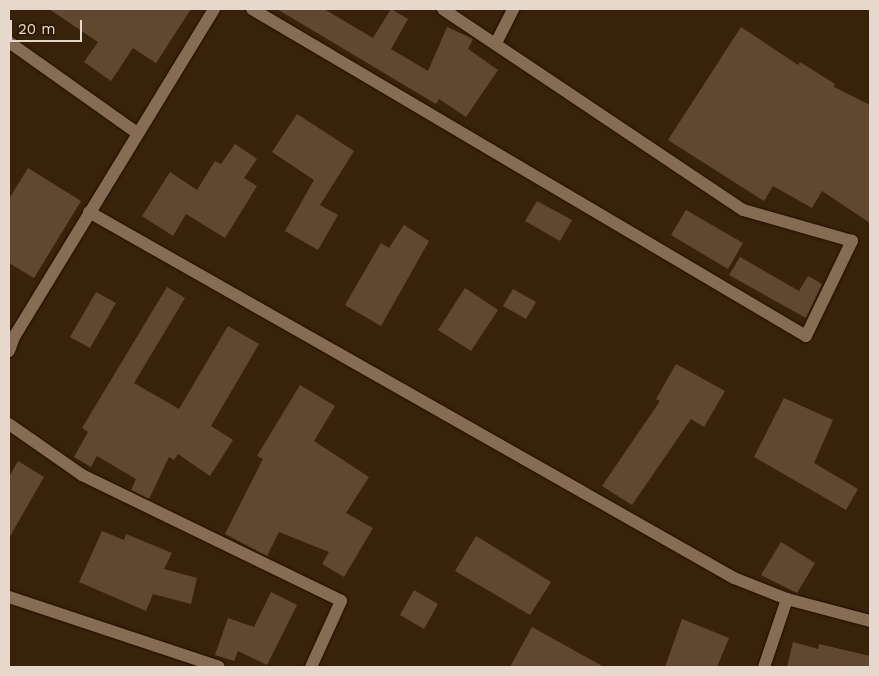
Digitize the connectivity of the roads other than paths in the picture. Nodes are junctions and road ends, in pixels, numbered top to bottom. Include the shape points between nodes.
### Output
1 (214, 9) edge
2 (252, 9) edge
3 (443, 9) edge
4 (512, 9) edge
5 (9, 42) edge
6 (496, 43) junction
7 (137, 133) junction
8 (89, 212) junction
9 (11, 335) edge
10 (9, 351) edge
11 (9, 424) edge
12 (9, 598) edge
13 (787, 599) junction
14 (870, 621) edge
15 (219, 667) edge
16 (311, 667) edge
17 (764, 667) edge

1 - 7 street
2 - 6 street via 806,336 852,241 743,210
3 - 6 street
4 - 6 street
5 - 7 street
7 - 8 street
8 - 9 street
8 - 13 street via 680,550 734,578
9 - 10 street
11 - 16 street via 82,475 341,601
12 - 15 street
13 - 14 street
13 - 17 street

